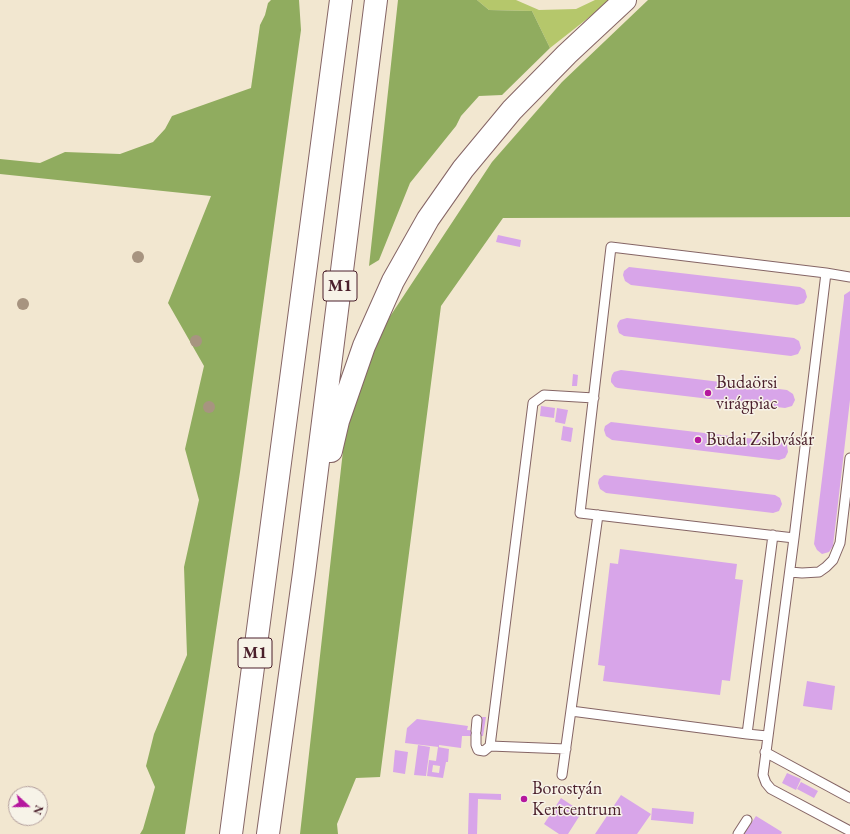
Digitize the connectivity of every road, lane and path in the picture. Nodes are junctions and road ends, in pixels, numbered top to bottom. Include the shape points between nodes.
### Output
1 (341, 0) edge
2 (376, 0) edge
3 (625, 0) edge
4 (826, 273) junction
5 (850, 277) edge
6 (594, 398) junction
7 (850, 458) edge
8 (598, 515) junction
9 (773, 535) junction
10 (794, 538) junction
11 (790, 572) junction
12 (304, 573) junction
13 (571, 711) junction
14 (477, 720) dead end
15 (747, 734) junction
16 (768, 736) junction
17 (490, 746) junction
18 (566, 749) junction
19 (765, 752) junction
20 (562, 775) dead end
21 (850, 798) edge
22 (747, 820) dead end
23 (850, 831) edge
24 (230, 834) edge
25 (268, 834) edge
26 (738, 834) edge

1 - 24 main road, M1
2 - 12 main road, M1
3 - 12 main road via 512,110 468,163 428,219 393,280 364,346 338,421 322,504
4 - 5 lane
4 - 6 lane via 611,247
4 - 10 lane
6 - 8 lane via 580,513
6 - 17 lane via 544,395 533,403
7 - 11 lane via 840,543 833,560 819,572
8 - 9 lane
8 - 13 lane
9 - 10 lane
9 - 15 lane
10 - 11 lane
11 - 16 lane
12 - 25 main road, M1
13 - 15 lane
13 - 18 lane
14 - 17 lane via 476,746 478,750 484,751
15 - 16 lane
16 - 19 lane
17 - 18 lane
18 - 20 lane
19 - 21 lane
19 - 23 lane via 763,775 771,789
22 - 26 lane

